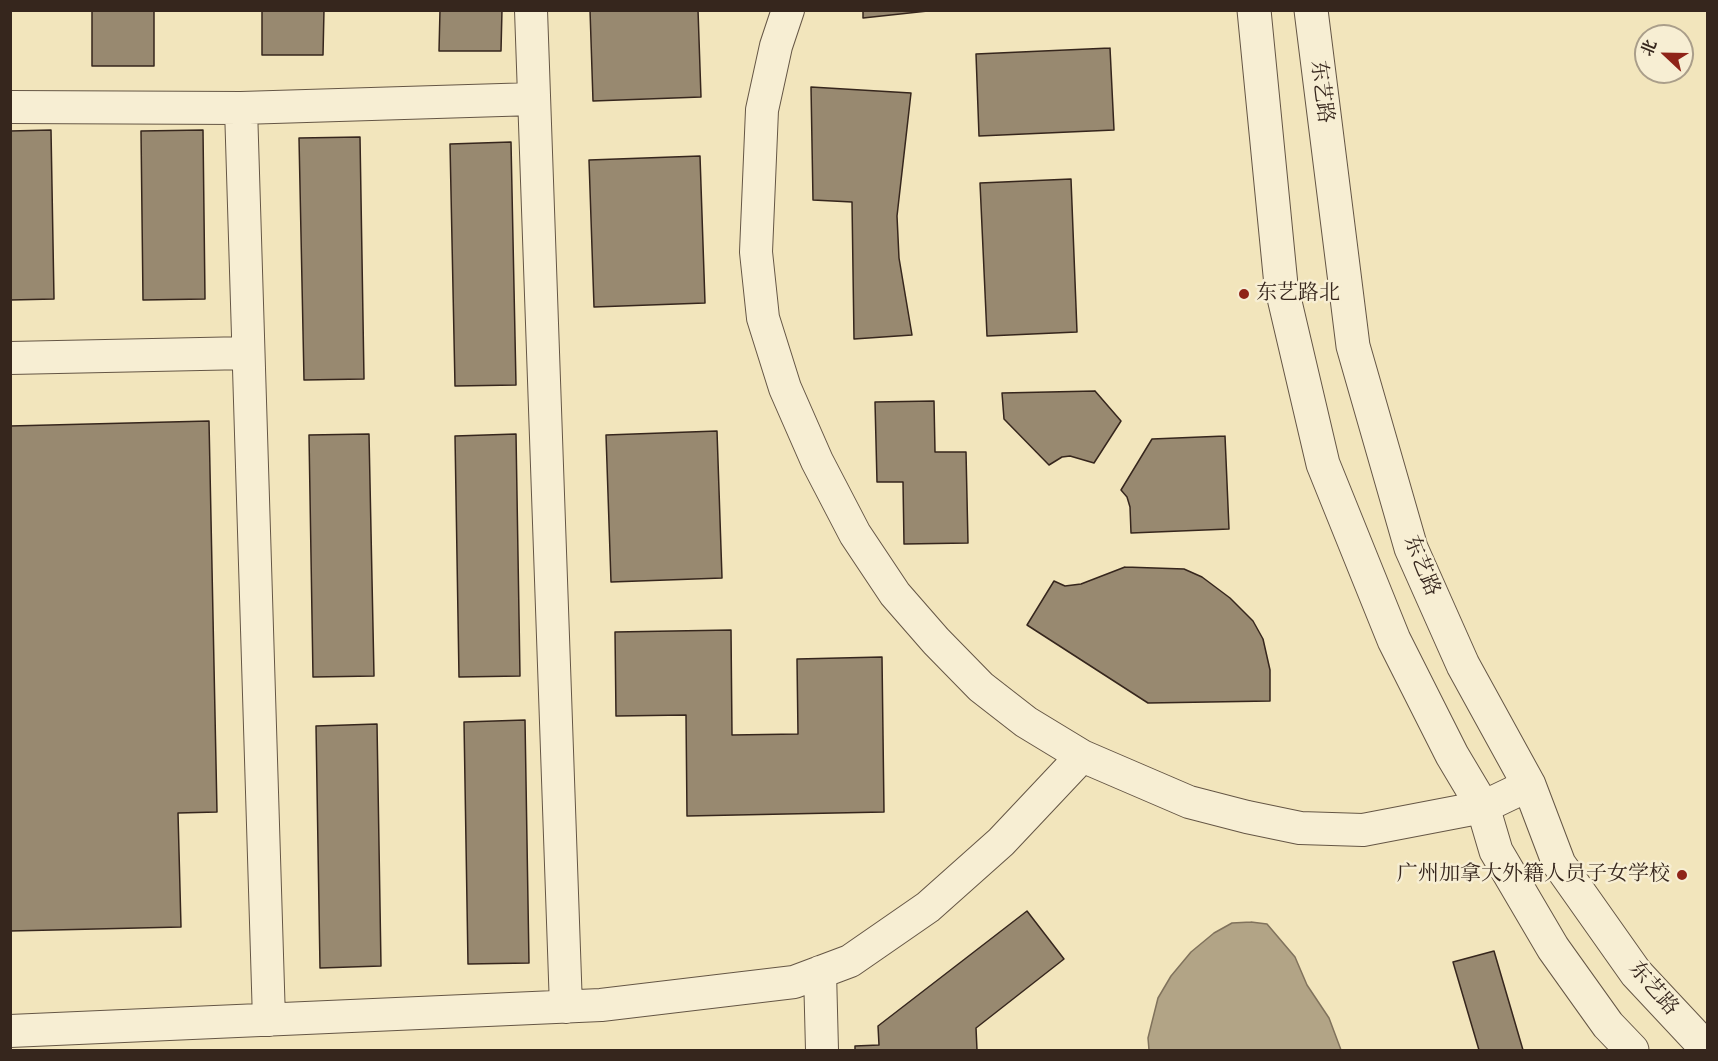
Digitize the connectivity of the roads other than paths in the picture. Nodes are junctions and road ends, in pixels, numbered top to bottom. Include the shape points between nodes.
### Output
1 (531, 10) edge
2 (788, 10) edge
3 (1254, 10) edge
4 (1311, 10) edge
5 (534, 99) junction
6 (10, 107) edge
7 (241, 108) junction
8 (248, 352) junction
9 (10, 358) edge
10 (1082, 756) junction
11 (1529, 785) junction
12 (1483, 807) junction
13 (820, 972) junction
14 (566, 1007) junction
15 (269, 1020) junction
16 (10, 1031) edge
17 (822, 1050) edge
18 (1632, 1050) edge
19 (1707, 1050) edge

1 - 5 street
2 - 10 street via 762,110 756,232 763,318 785,388 855,534 895,594 981,687 1026,722
3 - 12 street via 1281,285 1323,464 1394,640
4 - 11 street, 东艺路 via 1353,346 1411,548 1463,665
5 - 7 street
5 - 14 street
6 - 7 street
7 - 8 street
8 - 9 street
8 - 15 street
10 - 12 street via 1189,802 1300,828 1363,830
10 - 13 street via 1001,842 928,907 850,961
11 - 12 street
11 - 19 street, 东艺路 via 1558,864 1636,973
12 - 18 street via 1496,851 1553,948 1608,1025
13 - 14 street via 794,982
13 - 17 street
14 - 15 street
15 - 16 street

